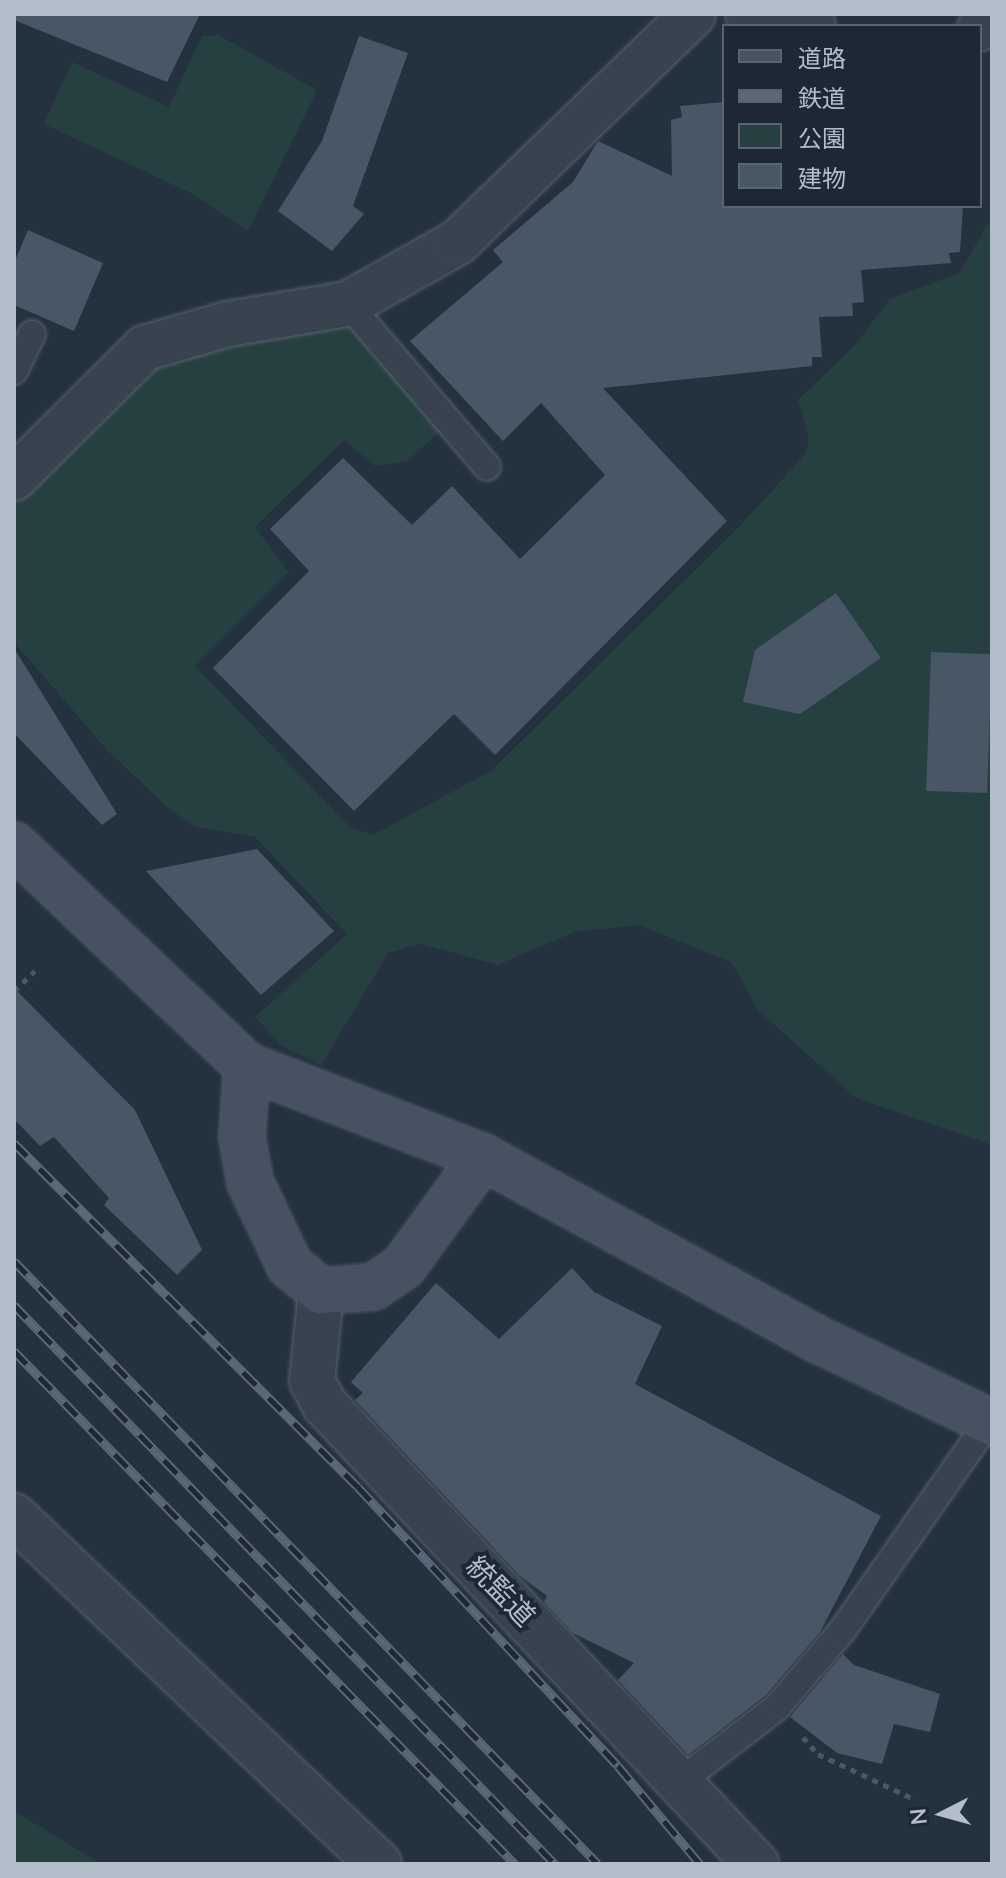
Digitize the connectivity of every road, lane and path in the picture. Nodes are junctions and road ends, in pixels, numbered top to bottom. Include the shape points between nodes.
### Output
1 (693, 14) edge
2 (748, 14) edge
3 (802, 24) edge
4 (348, 304) junction
5 (32, 334) dead end
6 (14, 371) edge
7 (487, 467) dead end
8 (14, 478) edge
9 (14, 845) edge
10 (35, 971) dead end
11 (14, 991) edge
12 (247, 1066) junction
13 (483, 1157) junction
14 (321, 1291) junction
15 (991, 1422) edge
16 (14, 1516) edge
17 (777, 1707) junction
18 (682, 1780) junction
19 (916, 1800) dead end
20 (379, 1864) edge
21 (756, 1864) edge

1 - 4 street via 477,227
2 - 3 street
4 - 7 lane
4 - 8 street via 228,324 145,348
5 - 6 lane
9 - 12 street
10 - 11 path
12 - 13 street
12 - 14 street via 242,1137 250,1182 290,1266
13 - 14 street via 403,1267 373,1287
13 - 15 street via 819,1340
14 - 18 street, 統監道 via 312,1381 325,1405
15 - 17 lane via 842,1631
16 - 20 street
17 - 18 lane
17 - 19 path via 818,1754
18 - 21 street, 統監道

